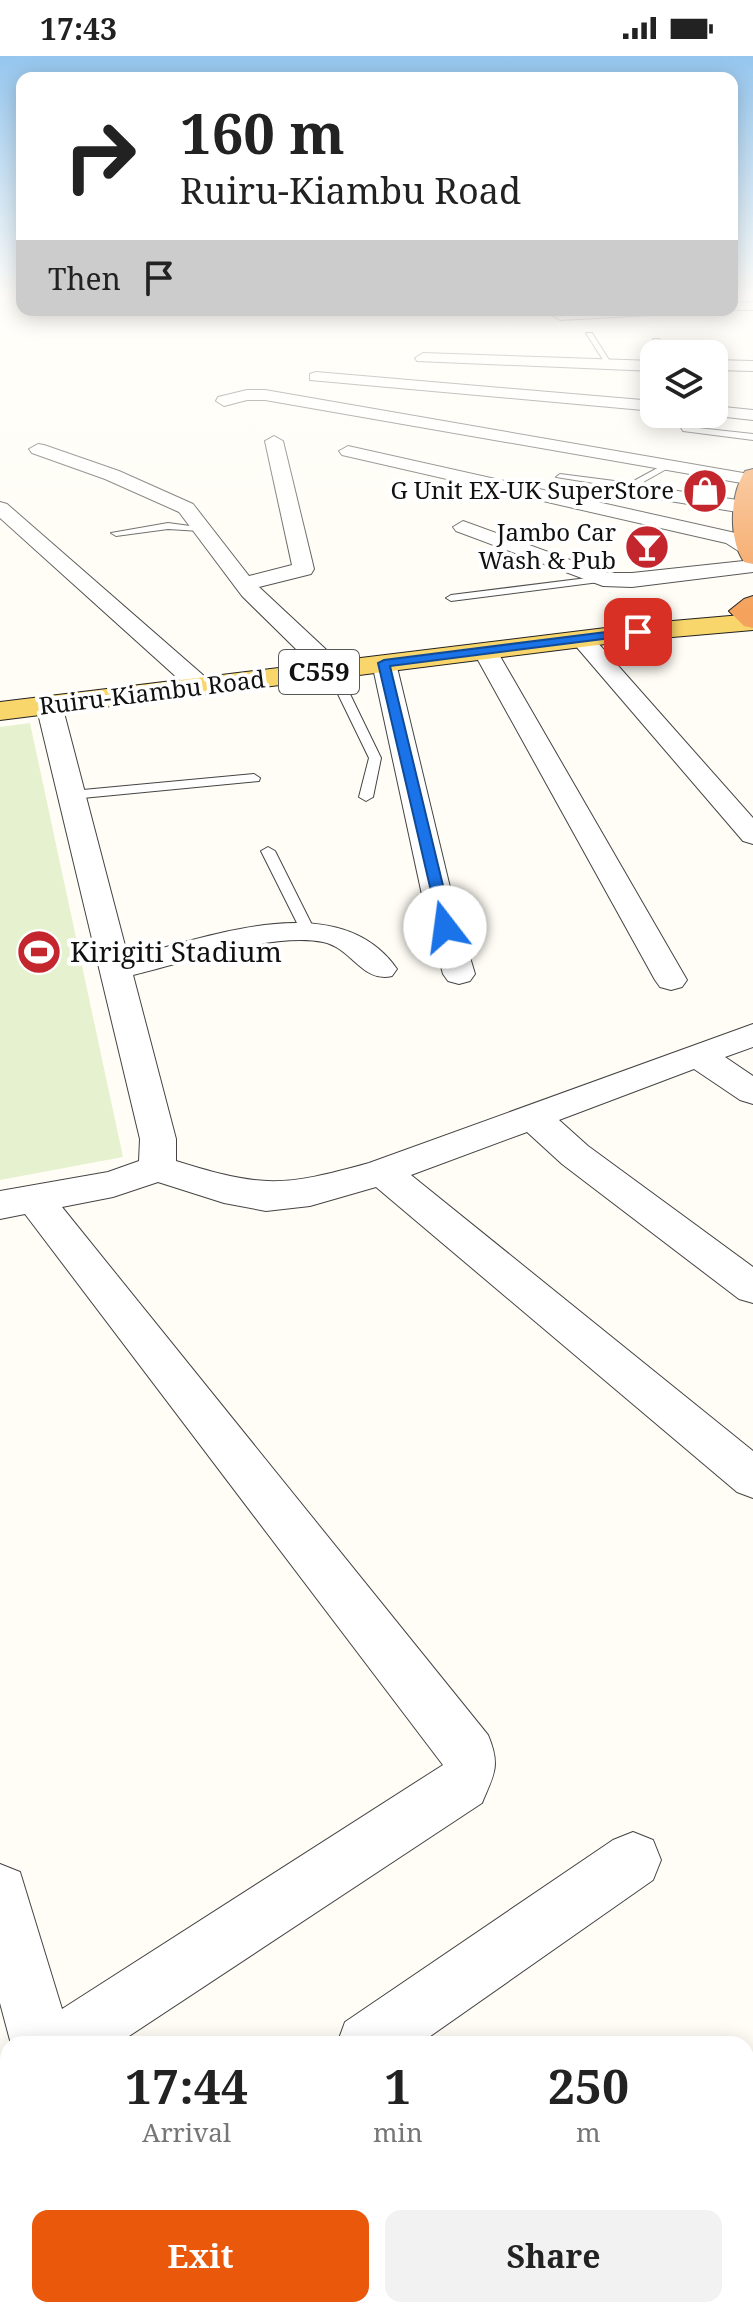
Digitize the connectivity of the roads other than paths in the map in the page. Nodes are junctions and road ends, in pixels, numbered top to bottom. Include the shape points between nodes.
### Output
1 (236, 399) edge
2 (285, 399) edge
3 (567, 399) edge
4 (224, 401) dead end
5 (640, 405) edge
6 (728, 412) edge
7 (753, 415) edge
8 (683, 428) dead end
9 (753, 437) edge
10 (274, 441) dead end
11 (38, 449) dead end
12 (348, 451) dead end
13 (666, 467) junction
14 (560, 477) dead end
15 (751, 478) edge
16 (658, 494) dead end
17 (586, 505) junction
18 (744, 507) junction
19 (0, 508) edge
20 (542, 514) dead end
21 (463, 527) dead end
22 (200, 528) junction
23 (116, 533) dead end
24 (751, 557) edge
25 (603, 579) junction
26 (245, 584) junction
27 (451, 598) dead end
28 (750, 607) edge
29 (582, 639) junction
30 (485, 651) junction
31 (384, 663) junction
32 (336, 670) junction
33 (202, 687) junction
34 (49, 705) junction
35 (0, 711) edge
36 (254, 778) dead end
37 (72, 795) junction
38 (366, 797) dead end
39 (753, 835) edge
40 (268, 851) dead end
41 (308, 931) junction
42 (117, 969) junction
43 (381, 969) dead end
44 (459, 974) dead end
45 (671, 980) dead end
46 (746, 1042) edge
47 (699, 1056) junction
48 (753, 1092) edge
49 (531, 1115) junction
50 (157, 1168) junction
51 (382, 1172) junction
52 (17, 1202) edge
53 (753, 1288) edge
54 (753, 1478) edge
55 (633, 1860) dead end
56 (0, 1892) edge
57 (39, 2036) edge
58 (75, 2036) edge
59 (379, 2036) edge

1 - 4 street
2 - 13 street
3 - 5 street
6 - 7 street
8 - 9 lane
10 - 26 street via 303,569
11 - 22 street via 178,504
12 - 17 street
13 - 14 lane via 631,486
13 - 15 street
15 - 18 highway
16 - 18 street
17 - 20 street
17 - 24 street via 733,538
18 - 24 highway
19 - 33 street
21 - 25 street
22 - 23 lane
22 - 26 street
24 - 25 street via 632,580
25 - 27 lane
26 - 32 street
28 - 29 main road, Ruiru-Kiambu Road / C559
29 - 30 main road, Ruiru-Kiambu Road / C559
29 - 39 street
30 - 31 main road, Ruiru-Kiambu Road / C559
30 - 45 street
31 - 32 main road, Ruiru-Kiambu Road / C559
31 - 44 street
32 - 33 main road, Ruiru-Kiambu Road / C559
32 - 38 lane via 375,758
33 - 34 main road, Ruiru-Kiambu Road / C559
34 - 35 main road, Ruiru-Kiambu Road / C559
34 - 37 street
36 - 37 lane
37 - 42 street
40 - 41 lane
41 - 42 street
41 - 43 street via 345,939
42 - 50 street via 158,1139
46 - 47 street
47 - 48 street
47 - 49 street
49 - 51 street
49 - 53 street via 575,1155
50 - 51 street via 267,1197
50 - 52 street via 113,1184
51 - 54 street
52 - 58 street via 172,1379 414,1681 469,1754 470,1768 463,1784
55 - 59 street
56 - 57 street

